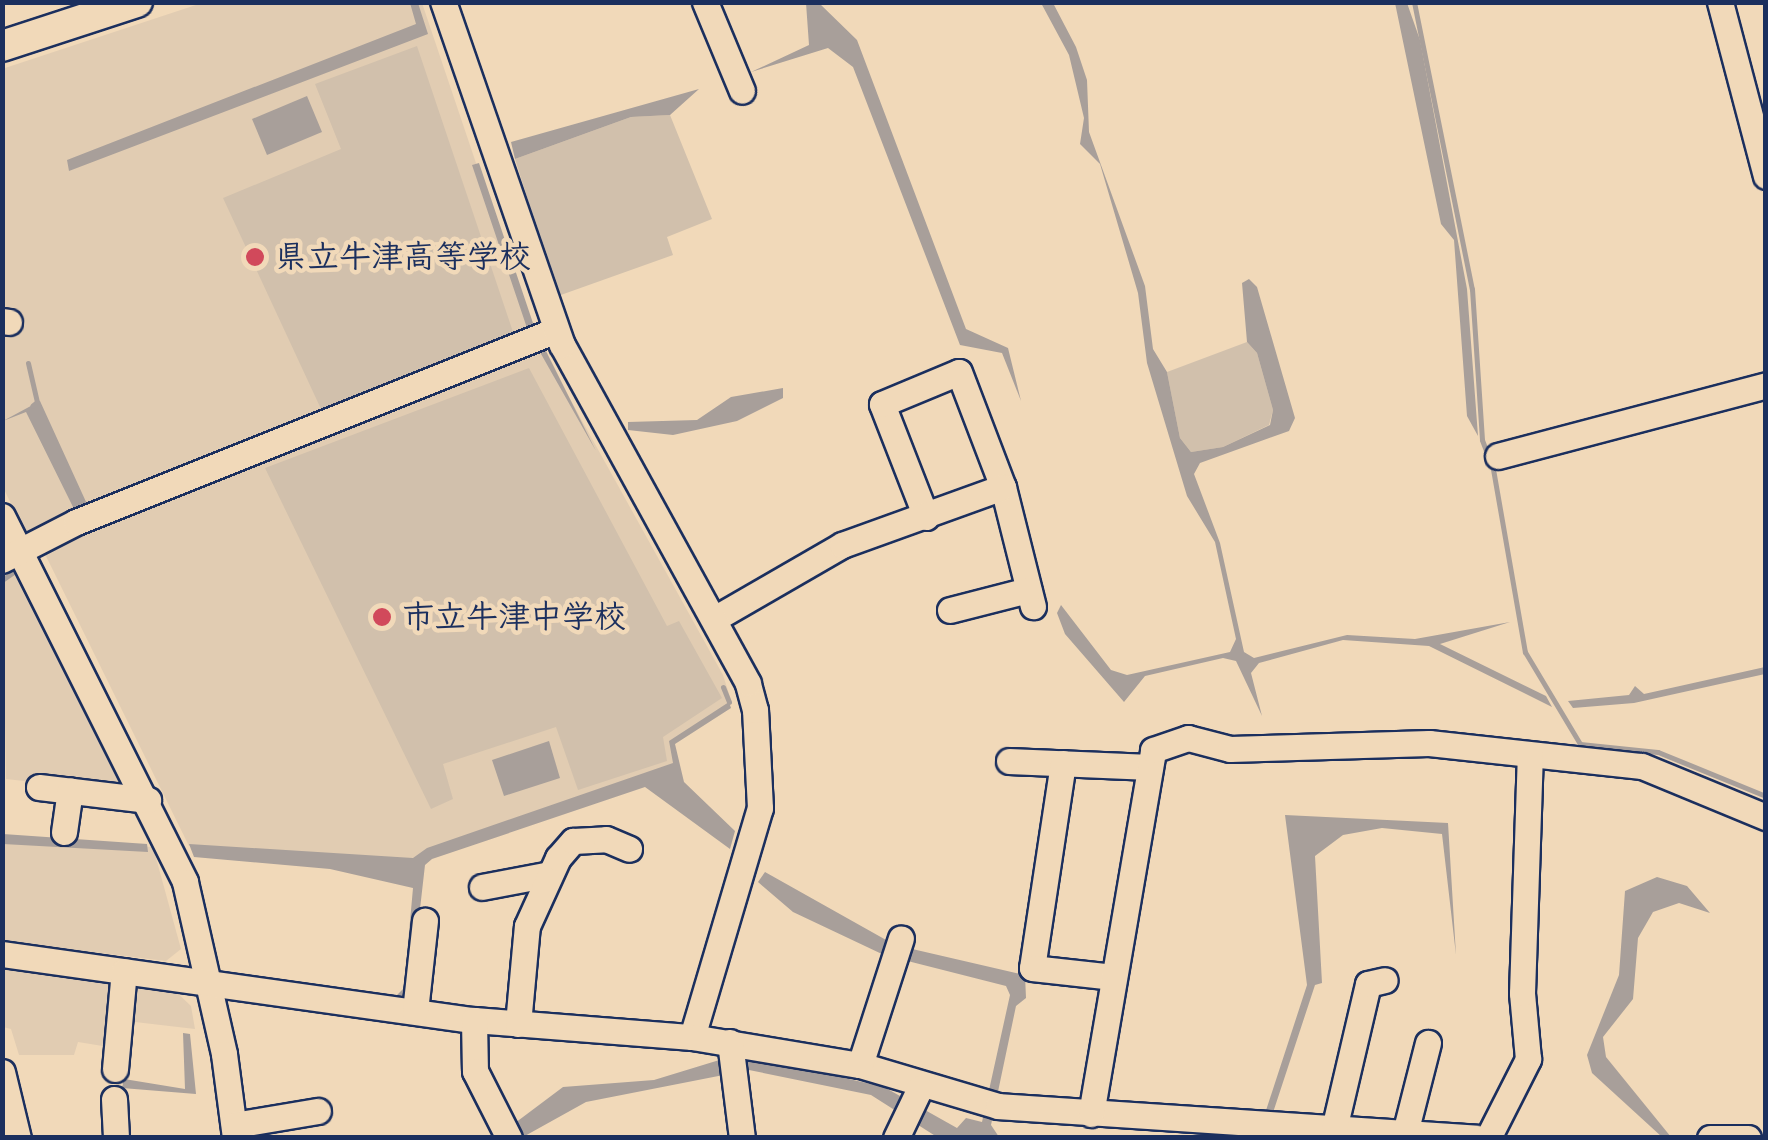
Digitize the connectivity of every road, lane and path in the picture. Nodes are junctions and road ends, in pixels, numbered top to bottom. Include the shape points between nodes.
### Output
1 (443, 2) edge
2 (706, 2) edge
3 (1720, 2) edge
4 (117, 6) edge
5 (2, 46) edge
6 (742, 91) dead end
7 (1766, 176) edge
8 (543, 335) junction
9 (1766, 385) edge
10 (1498, 456) dead end
11 (1002, 487) junction
12 (2, 516) edge
13 (926, 517) junction
14 (19, 558) edge
15 (950, 610) dead end
16 (714, 619) junction
17 (1530, 756) junction
18 (1010, 762) dead end
19 (1063, 763) junction
20 (1150, 767) junction
21 (40, 787) dead end
22 (70, 790) junction
23 (148, 800) junction
24 (1766, 817) edge
25 (64, 832) dead end
26 (628, 848) dead end
27 (550, 874) junction
28 (482, 887) dead end
29 (426, 921) dead end
30 (897, 950) dead end
31 (2, 954) edge
32 (124, 971) junction
33 (1114, 977) junction
34 (1386, 980) dead end
35 (210, 981) junction
36 (416, 1012) junction
37 (474, 1020) junction
38 (518, 1024) junction
39 (692, 1037) junction
40 (730, 1042) junction
41 (1428, 1043) dead end
42 (860, 1065) junction
43 (114, 1069) dead end
44 (2, 1072) edge
45 (920, 1088) junction
46 (114, 1099) dead end
47 (318, 1111) dead end
48 (1108, 1122) edge
49 (506, 1130) edge
50 (234, 1131) edge
51 (1350, 1132) edge
52 (907, 1133) edge
53 (1405, 1133) junction
54 (18, 1138) edge
55 (116, 1138) edge
56 (742, 1138) edge
57 (1476, 1138) edge
58 (1488, 1138) edge
59 (1710, 1138) edge
60 (1748, 1138) edge

1 - 8 street
2 - 6 street
3 - 7 street
4 - 5 main road
8 - 14 street via 81,520
8 - 16 street via 590,403
9 - 10 street
11 - 13 street
11 - 13 street via 960,372 882,404
11 - 15 street via 1031,598
12 - 14 street
13 - 16 street via 842,545
14 - 23 street
16 - 39 street via 748,683 761,755 760,808
17 - 20 street via 1429,743 1230,749 1188,738 1153,750
17 - 24 street via 1642,766
17 - 58 street via 1522,993 1528,1060
18 - 19 street
19 - 20 street
19 - 33 street via 1032,968
20 - 33 street
21 - 22 street
22 - 23 street
22 - 25 street
23 - 35 street via 172,850
26 - 27 street via 606,839 573,841
27 - 28 street
27 - 38 street via 528,926
29 - 36 street
30 - 42 street
31 - 32 street
32 - 35 street
32 - 43 street
33 - 48 street
34 - 51 street via 1368,984
35 - 36 street
35 - 50 street
36 - 37 street
37 - 38 street
37 - 49 street via 475,1071
38 - 39 street
39 - 40 street
40 - 42 street
40 - 56 street
41 - 53 street
42 - 45 street
44 - 54 street
45 - 48 street
45 - 52 street
46 - 55 street
47 - 50 street
48 - 51 street
51 - 53 street
53 - 57 street
59 - 60 street

